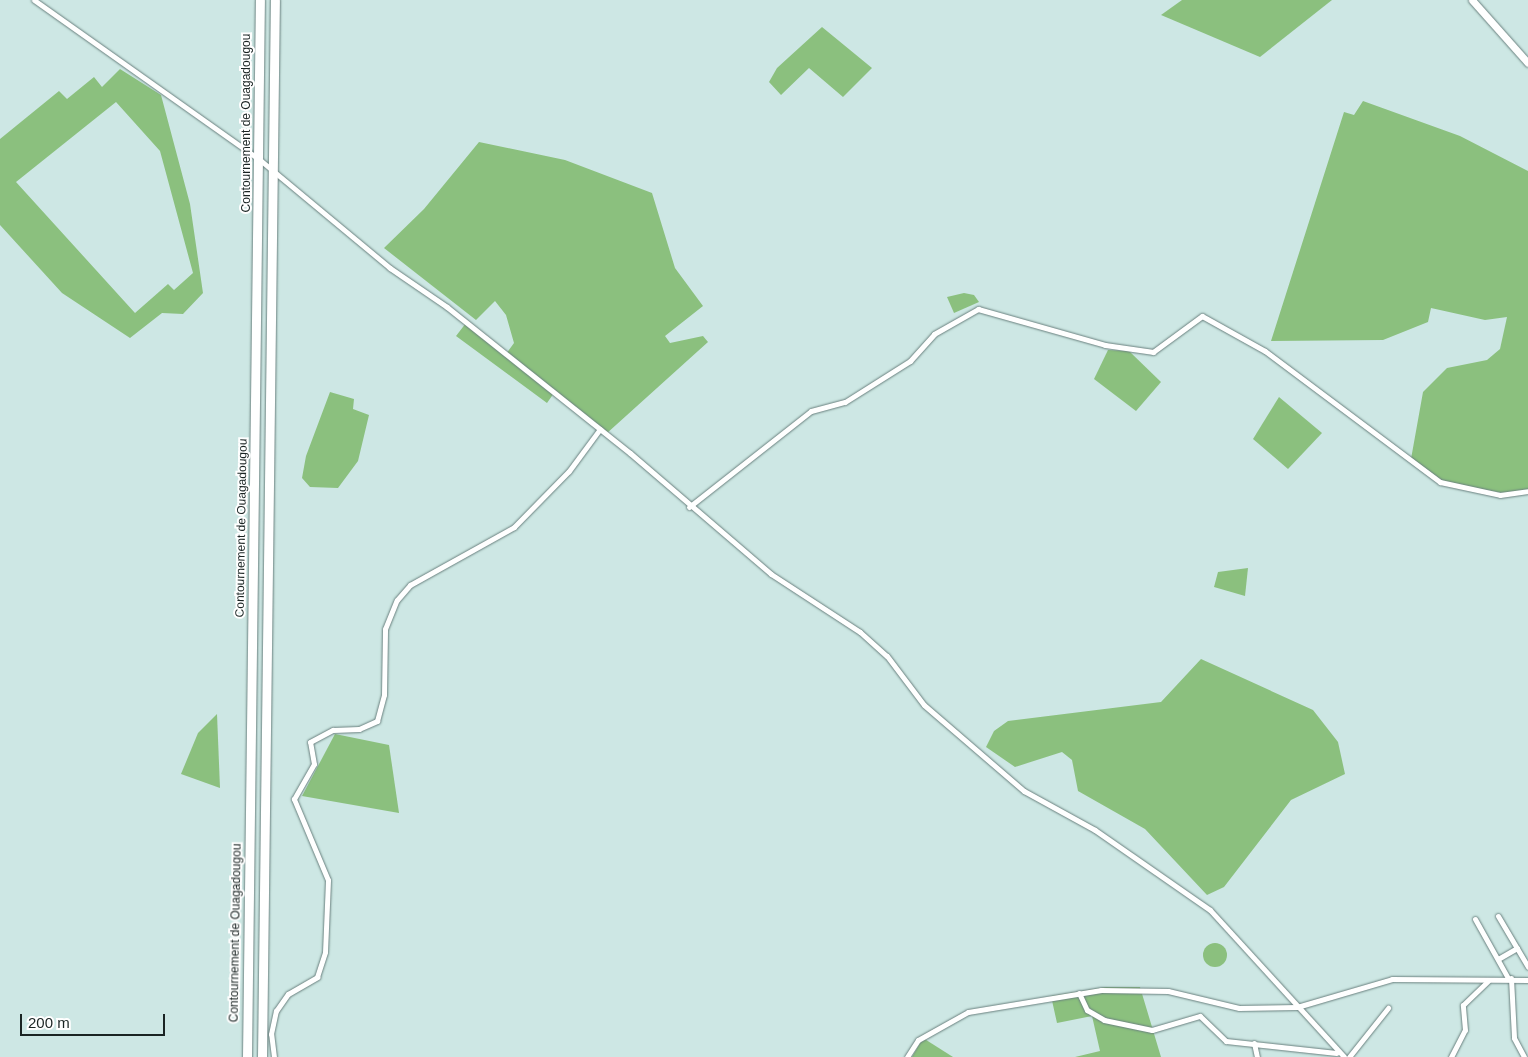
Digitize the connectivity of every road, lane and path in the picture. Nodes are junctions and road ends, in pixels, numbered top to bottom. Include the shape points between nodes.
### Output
1 (34, 0) edge
2 (260, 0) edge
3 (275, 0) edge
4 (1472, 0) edge
5 (1528, 63) edge
6 (260, 160) junction
7 (273, 171) junction
8 (600, 429) junction
9 (1528, 491) edge
10 (689, 507) junction
11 (1498, 916) dead end
12 (1475, 918) dead end
13 (1517, 948) junction
14 (1498, 959) junction
15 (1528, 967) edge
16 (1510, 978) junction
17 (1527, 979) edge
18 (1489, 980) junction
19 (1078, 993) junction
20 (1297, 1007) junction
21 (1388, 1008) dead end
22 (1254, 1043) junction
23 (1336, 1053) edge
24 (247, 1057) edge
25 (262, 1057) edge
26 (274, 1057) edge
27 (907, 1057) edge
28 (1257, 1057) edge
29 (1344, 1057) edge
30 (1349, 1057) edge
31 (1450, 1057) edge
32 (1524, 1057) edge

1 - 6 street
2 - 6 highway, Contournement de Ouagadougou
3 - 7 highway, Contournement de Ouagadougou
4 - 5 street
6 - 7 street
6 - 24 highway, Contournement de Ouagadougou
7 - 8 street
7 - 25 highway, Contournement de Ouagadougou
8 - 10 street
8 - 26 street via 569,471 514,527 410,585 397,600 385,629 384,694 377,721 359,729 326,732 310,742 314,764 294,799 328,880 325,952 316,977 288,994 276,1011 271,1034
9 - 10 street via 1500,495 1440,482 1265,351 1202,316 1153,352 1105,345 978,309 934,334 910,361 845,402 811,411
10 - 20 street via 802,598 860,632 886,656 924,706 1024,791 1095,830 1210,910
11 - 13 street
12 - 14 street
13 - 14 street
13 - 15 street
14 - 16 street
16 - 17 street
16 - 18 street
16 - 32 street via 1514,1038
18 - 20 street via 1392,979
18 - 31 street via 1463,1005 1465,1030
19 - 20 street via 1142,988 1239,1008
19 - 22 street via 1087,1010 1104,1020 1152,1030 1200,1016 1220,1039
19 - 27 street via 968,1012 918,1040
20 - 23 street
21 - 30 street
22 - 23 street
22 - 28 street
23 - 29 street

